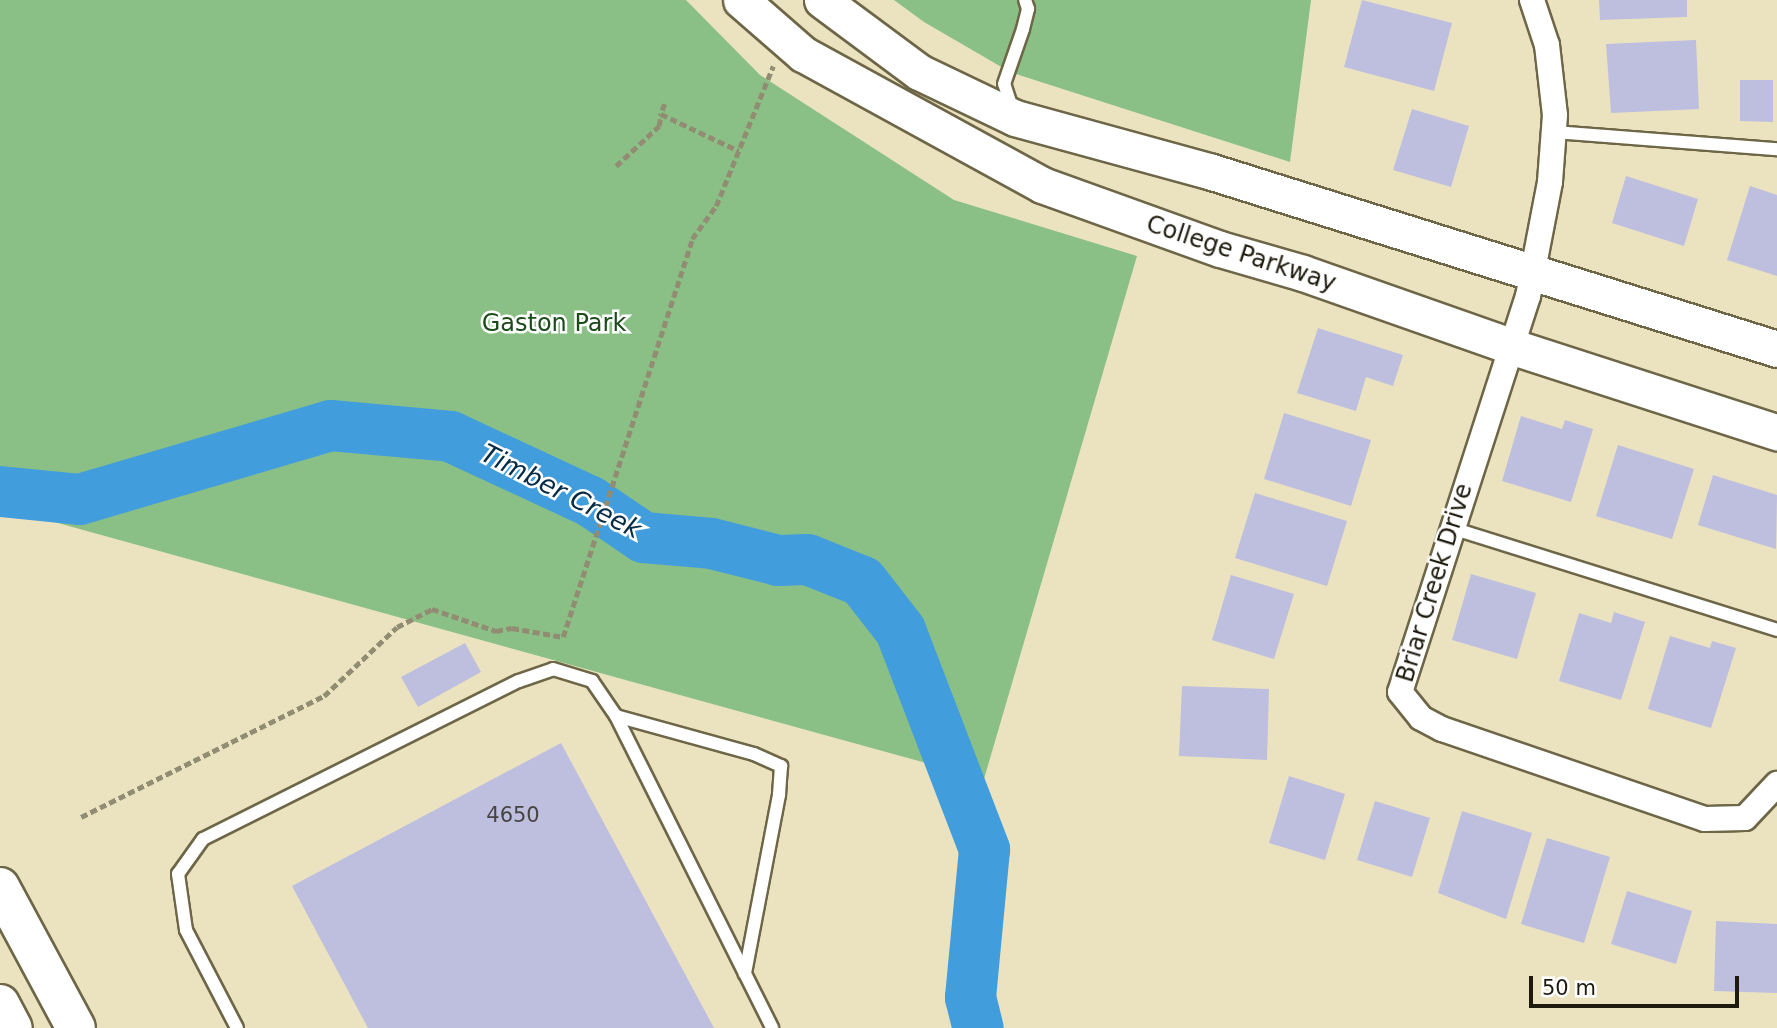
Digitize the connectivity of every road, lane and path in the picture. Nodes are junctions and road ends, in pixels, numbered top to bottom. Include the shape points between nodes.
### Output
1 (741, 0) edge
2 (822, 0) edge
3 (1025, 0) edge
4 (1532, 0) edge
5 (792, 44) junction
6 (665, 103) dead end
7 (661, 114) junction
8 (1015, 118) junction
9 (1553, 132) junction
10 (1777, 149) edge
11 (739, 150) junction
12 (616, 166) dead end
13 (1000, 166) junction
14 (1533, 271) junction
15 (1510, 346) junction
16 (1777, 349) edge
17 (1777, 432) edge
18 (1452, 528) junction
19 (1777, 630) edge
20 (616, 716) junction
21 (1777, 783) edge
22 (81, 817) dead end
23 (0, 887) edge
24 (745, 974) junction
25 (0, 1004) edge
26 (13, 1028) edge
27 (76, 1028) edge
28 (237, 1028) edge
29 (772, 1028) edge

1 - 5 main road, College Parkway
2 - 8 main road via 919,72
3 - 8 lane via 1028,9 1023,29 1004,84
4 - 9 street, Briar Creek Drive via 1547,45
5 - 11 path via 768,73
5 - 13 main road, College Parkway
6 - 7 path
7 - 11 path
7 - 12 path via 659,126
8 - 13 main road
8 - 14 main road via 1212,172
9 - 10 lane
9 - 14 street, Briar Creek Drive via 1550,182
11 - 22 path via 716,206 692,239 563,637 512,628 496,631 432,608 397,627 324,696
13 - 15 main road, College Parkway via 1081,201
14 - 15 street, Briar Creek Drive
14 - 16 main road
15 - 17 main road, College Parkway
15 - 18 street, Briar Creek Drive
18 - 19 lane
18 - 21 street, Briar Creek Drive via 1400,692 1420,718 1705,819 1745,818
20 - 24 lane
20 - 24 lane via 754,754 781,766
20 - 28 lane via 592,681 552,669 519,681 202,839 178,874 186,930
23 - 27 main road
24 - 29 lane
25 - 26 main road

